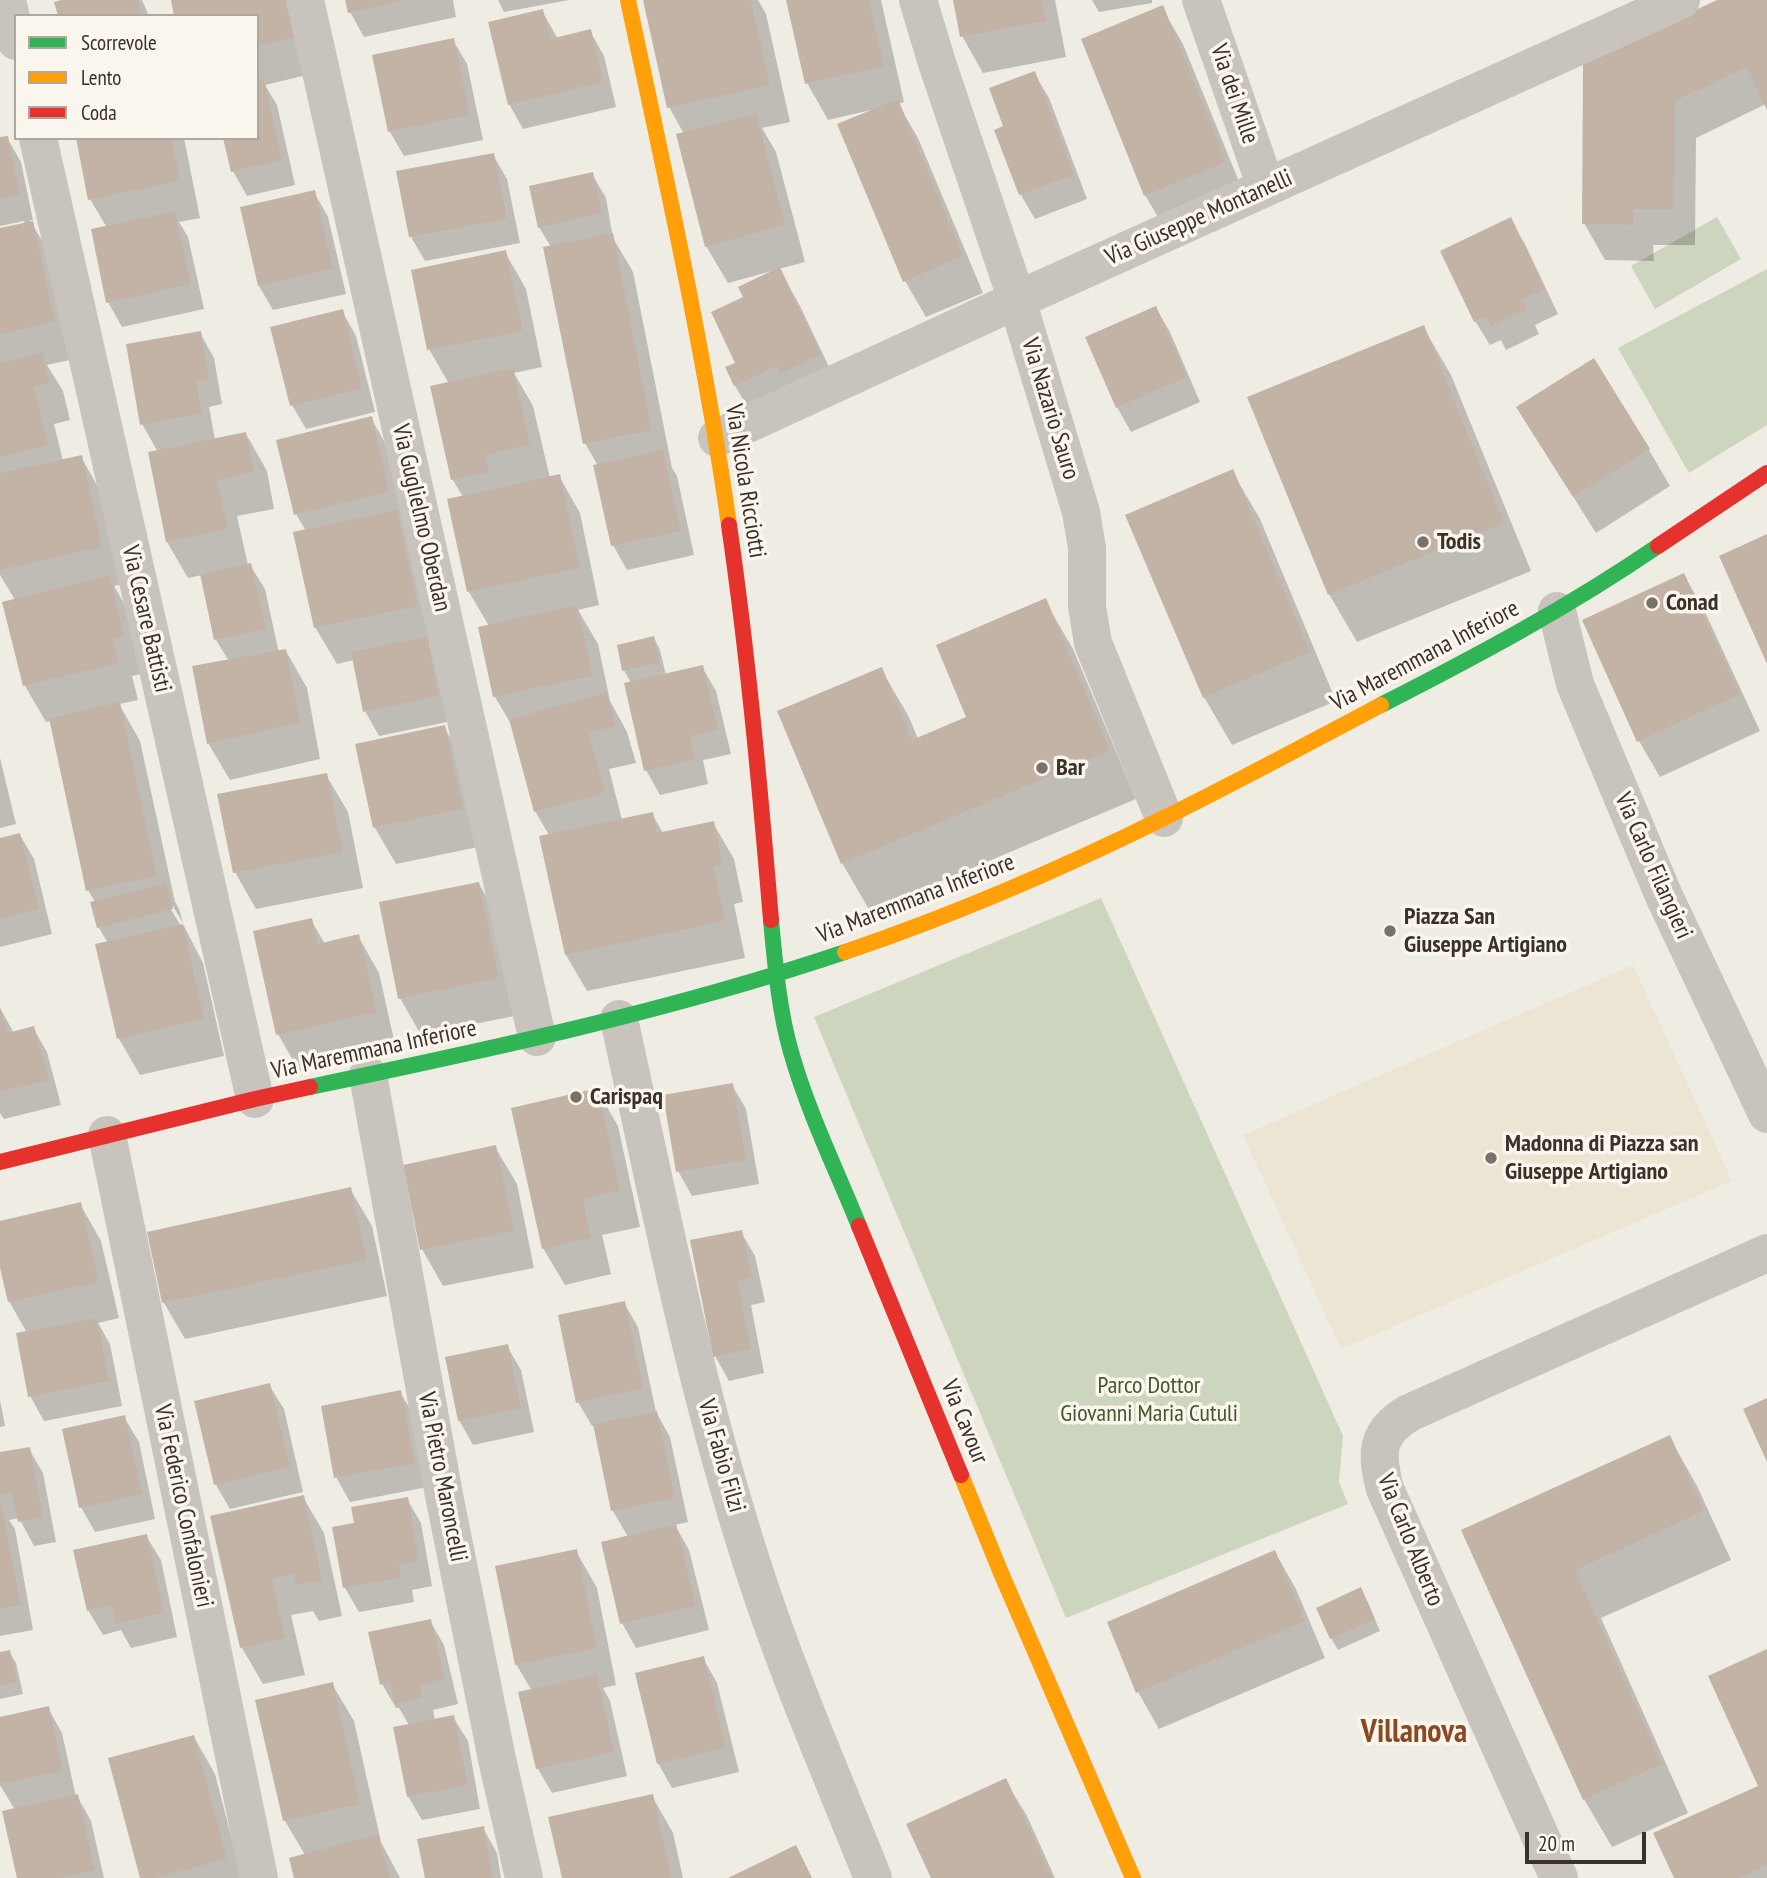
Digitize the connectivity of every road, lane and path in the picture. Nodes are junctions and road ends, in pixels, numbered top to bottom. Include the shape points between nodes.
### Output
1 (6, 0) edge
2 (305, 0) edge
3 (628, 0) edge
4 (918, 0) edge
5 (1201, 0) edge
6 (1681, 0) edge
7 (14, 33) edge
8 (38, 140) edge
9 (1266, 187) junction
10 (1017, 300) junction
11 (717, 438) junction
12 (1767, 473) edge
13 (1557, 611) junction
14 (1164, 818) junction
15 (776, 975) junction
16 (619, 1018) junction
17 (537, 1037) junction
18 (368, 1075) junction
19 (255, 1099) junction
20 (1767, 1114) edge
21 (107, 1135) junction
22 (0, 1162) edge
23 (1767, 1253) edge
24 (259, 1878) edge
25 (524, 1878) edge
26 (873, 1878) edge
27 (1133, 1878) edge
28 (1559, 1878) edge

1 - 7 street
2 - 17 street, Via Guglielmo Oberdan
3 - 11 street, Via Nicola Ricciotti
4 - 10 street, Via Nazario Sauro
5 - 9 street, Via dei Mille
6 - 9 street, Via Giuseppe Montanelli
8 - 19 street, Via Cesare Battisti
9 - 10 street, Via Giuseppe Montanelli
10 - 11 street, Via Giuseppe Montanelli
10 - 14 street, Via Nazario Sauro via 1084,523 1093,643
11 - 15 street, Via Nicola Ricciotti via 743,623
12 - 13 street, Via Maremmana Inferiore
13 - 14 street, Via Maremmana Inferiore
13 - 20 street, Via Carlo Filangieri via 1575,684 1664,896
14 - 15 street, Via Maremmana Inferiore via 966,907
15 - 16 street, Via Maremmana Inferiore
15 - 27 street, Via Cavour via 805,1094 1001,1573
16 - 17 street, Via Maremmana Inferiore
16 - 26 street, Via Fabio Filzi via 691,1343 731,1493 776,1634
17 - 18 street, Via Maremmana Inferiore
18 - 19 street, Via Maremmana Inferiore
18 - 25 street, Via Pietro Maroncelli via 444,1494
19 - 21 street, Via Maremmana Inferiore
21 - 22 street, Via Maremmana Inferiore
21 - 24 street, Via Federico Confalonieri
23 - 28 street, Via Carlo Alberto via 1409,1413 1392,1425 1382,1440 1379,1464 1385,1489

